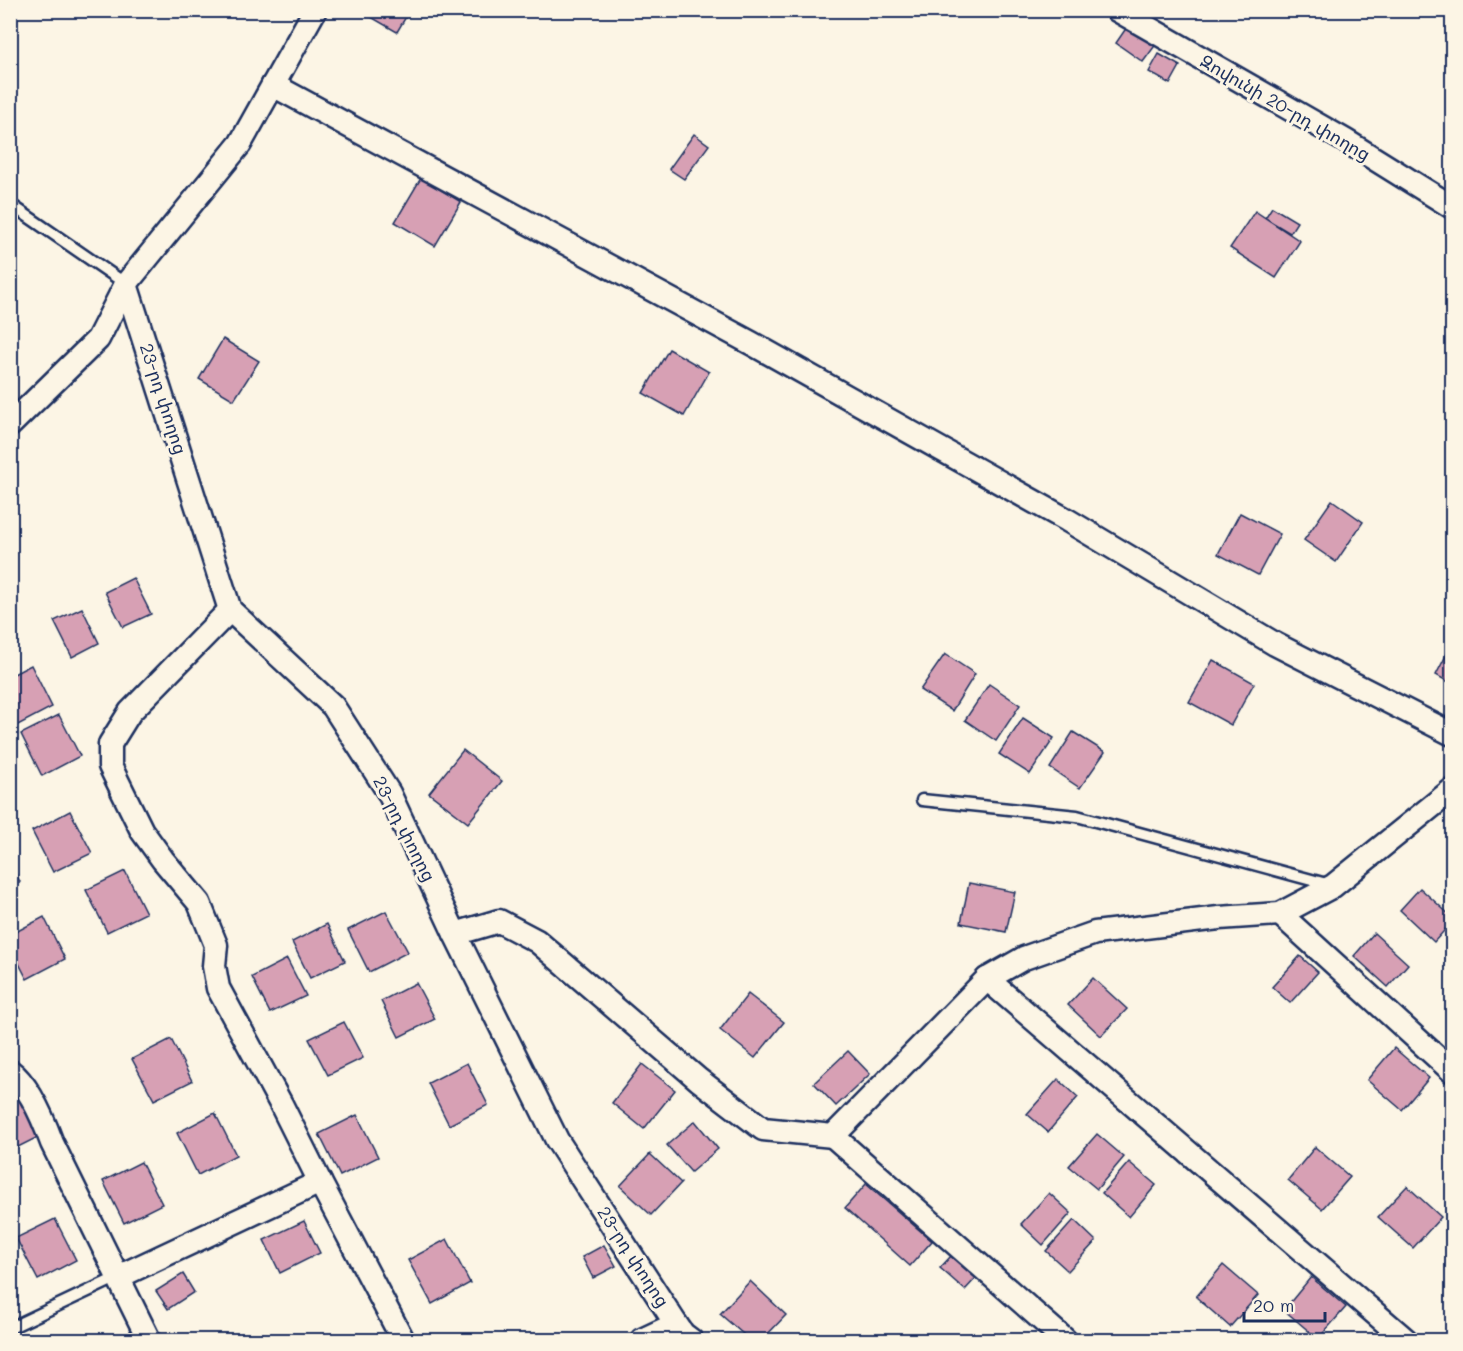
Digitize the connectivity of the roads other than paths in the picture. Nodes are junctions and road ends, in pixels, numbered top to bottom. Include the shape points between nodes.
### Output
1 (315, 10) edge
2 (1117, 10) edge
3 (273, 85) junction
4 (10, 204) edge
5 (1452, 207) edge
6 (126, 284) junction
7 (10, 425) edge
8 (230, 610) junction
9 (1452, 734) edge
10 (1452, 790) edge
11 (922, 800) dead end
12 (1333, 886) junction
13 (1280, 914) junction
14 (455, 934) junction
15 (987, 979) junction
16 (10, 1071) edge
17 (1452, 1071) edge
18 (833, 1136) junction
19 (320, 1182) junction
20 (118, 1277) junction
21 (676, 1324) junction
22 (10, 1328) edge
23 (149, 1341) edge
24 (403, 1341) edge
25 (642, 1341) edge
26 (691, 1341) edge
27 (1065, 1341) edge
28 (1406, 1341) edge

1 - 3 street
2 - 5 street, Զովունի 20-րդ փողոց via 1346,141
3 - 6 street via 240,144
3 - 9 street via 751,343 1067,520 1275,644
4 - 6 lane
6 - 7 street via 98,339
6 - 8 street, 23-րդ փողոց
8 - 14 street, 23-րդ փողոց via 333,706 389,793
8 - 19 street via 130,712 110,744 110,766 142,831 199,903 216,945 218,988
10 - 12 street
11 - 12 lane via 1077,816
12 - 13 street
13 - 15 street via 1095,933 1024,958
13 - 17 street
14 - 18 street via 499,921 537,941 699,1080 763,1129
14 - 21 street, 23-րդ փողոց via 557,1140
15 - 18 street
15 - 28 street
16 - 20 street via 41,1113
18 - 27 street
19 - 20 street
19 - 24 street
20 - 22 lane
20 - 23 street
21 - 25 street
21 - 26 street, 23-րդ փողոց

